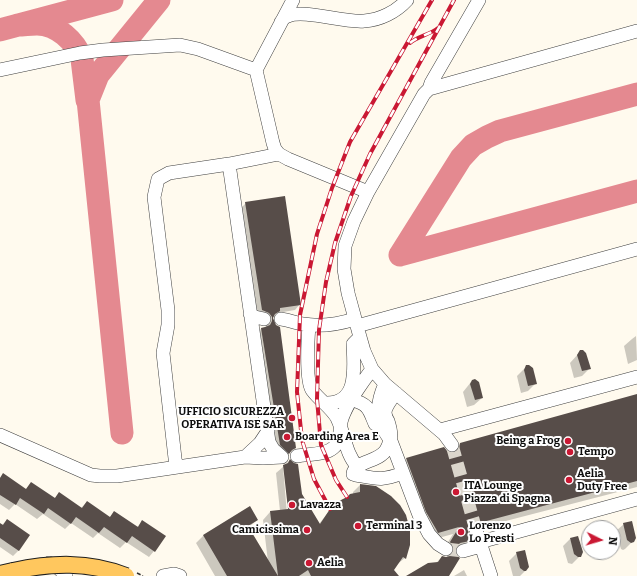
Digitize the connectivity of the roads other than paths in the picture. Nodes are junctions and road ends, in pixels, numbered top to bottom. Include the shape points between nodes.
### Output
1 (293, 0) edge
2 (407, 0) edge
3 (478, 0) edge
4 (280, 23) junction
5 (637, 31) edge
6 (0, 70) edge
7 (256, 70) junction
8 (429, 89) junction
9 (278, 154) junction
10 (229, 164) junction
11 (368, 192) junction
12 (637, 249) edge
13 (250, 314) junction
14 (264, 319) dead end
15 (282, 319) dead end
16 (309, 325) junction
17 (357, 327) junction
18 (372, 369) junction
19 (637, 377) edge
20 (385, 384) junction
21 (396, 393) junction
22 (352, 400) junction
23 (324, 403) junction
24 (341, 426) junction
25 (440, 430) junction
26 (268, 431) junction
27 (0, 435) edge
28 (391, 441) junction
29 (452, 445) tunnel mouth
30 (245, 456) junction
31 (297, 456) dead end
32 (357, 466) junction
33 (176, 467) junction
34 (403, 473) junction
35 (637, 499) edge
36 (479, 540) junction
37 (446, 549) tunnel mouth
38 (464, 551) tunnel mouth
39 (3, 572) edge
40 (66, 576) edge
41 (126, 576) edge
42 (162, 576) edge
43 (180, 576) edge
44 (491, 576) edge

1 - 4 lane
2 - 4 lane via 389,13 369,21 294,14 286,16
3 - 8 lane
4 - 7 lane
5 - 8 lane
6 - 7 lane via 80,53 180,45
7 - 9 lane via 273,144
8 - 11 lane
9 - 10 lane
9 - 11 lane
10 - 13 lane
10 - 33 lane via 169,173 158,179 154,197 168,310 163,353
11 - 17 lane via 348,234 344,255 346,284
12 - 17 lane
13 - 14 lane
13 - 26 lane
15 - 16 lane
16 - 17 lane
16 - 23 lane via 309,383
17 - 18 lane
17 - 23 lane via 353,344 354,378 350,390 339,401
18 - 20 lane
18 - 22 lane
19 - 25 lane
20 - 21 lane
20 - 28 lane via 378,402 378,414
21 - 25 lane
21 - 28 lane via 385,414 391,429
22 - 24 lane
22 - 28 lane via 361,402 368,408 380,435
23 - 24 lane
24 - 31 lane via 340,439 331,450
24 - 32 lane via 349,456
25 - 29 lane
26 - 30 lane via 260,443
26 - 30 lane via 270,446 282,457
27 - 33 lane via 84,472 100,476
28 - 32 lane via 382,456
28 - 34 lane
30 - 33 lane
32 - 34 lane via 353,470 354,475 381,480
34 - 37 lane via 429,534
35 - 36 lane
36 - 38 lane
36 - 44 lane
39 - 40 lane via 27,565 51,563
39 - 41 main road, bridge via 55,564 74,564
42 - 43 lane

